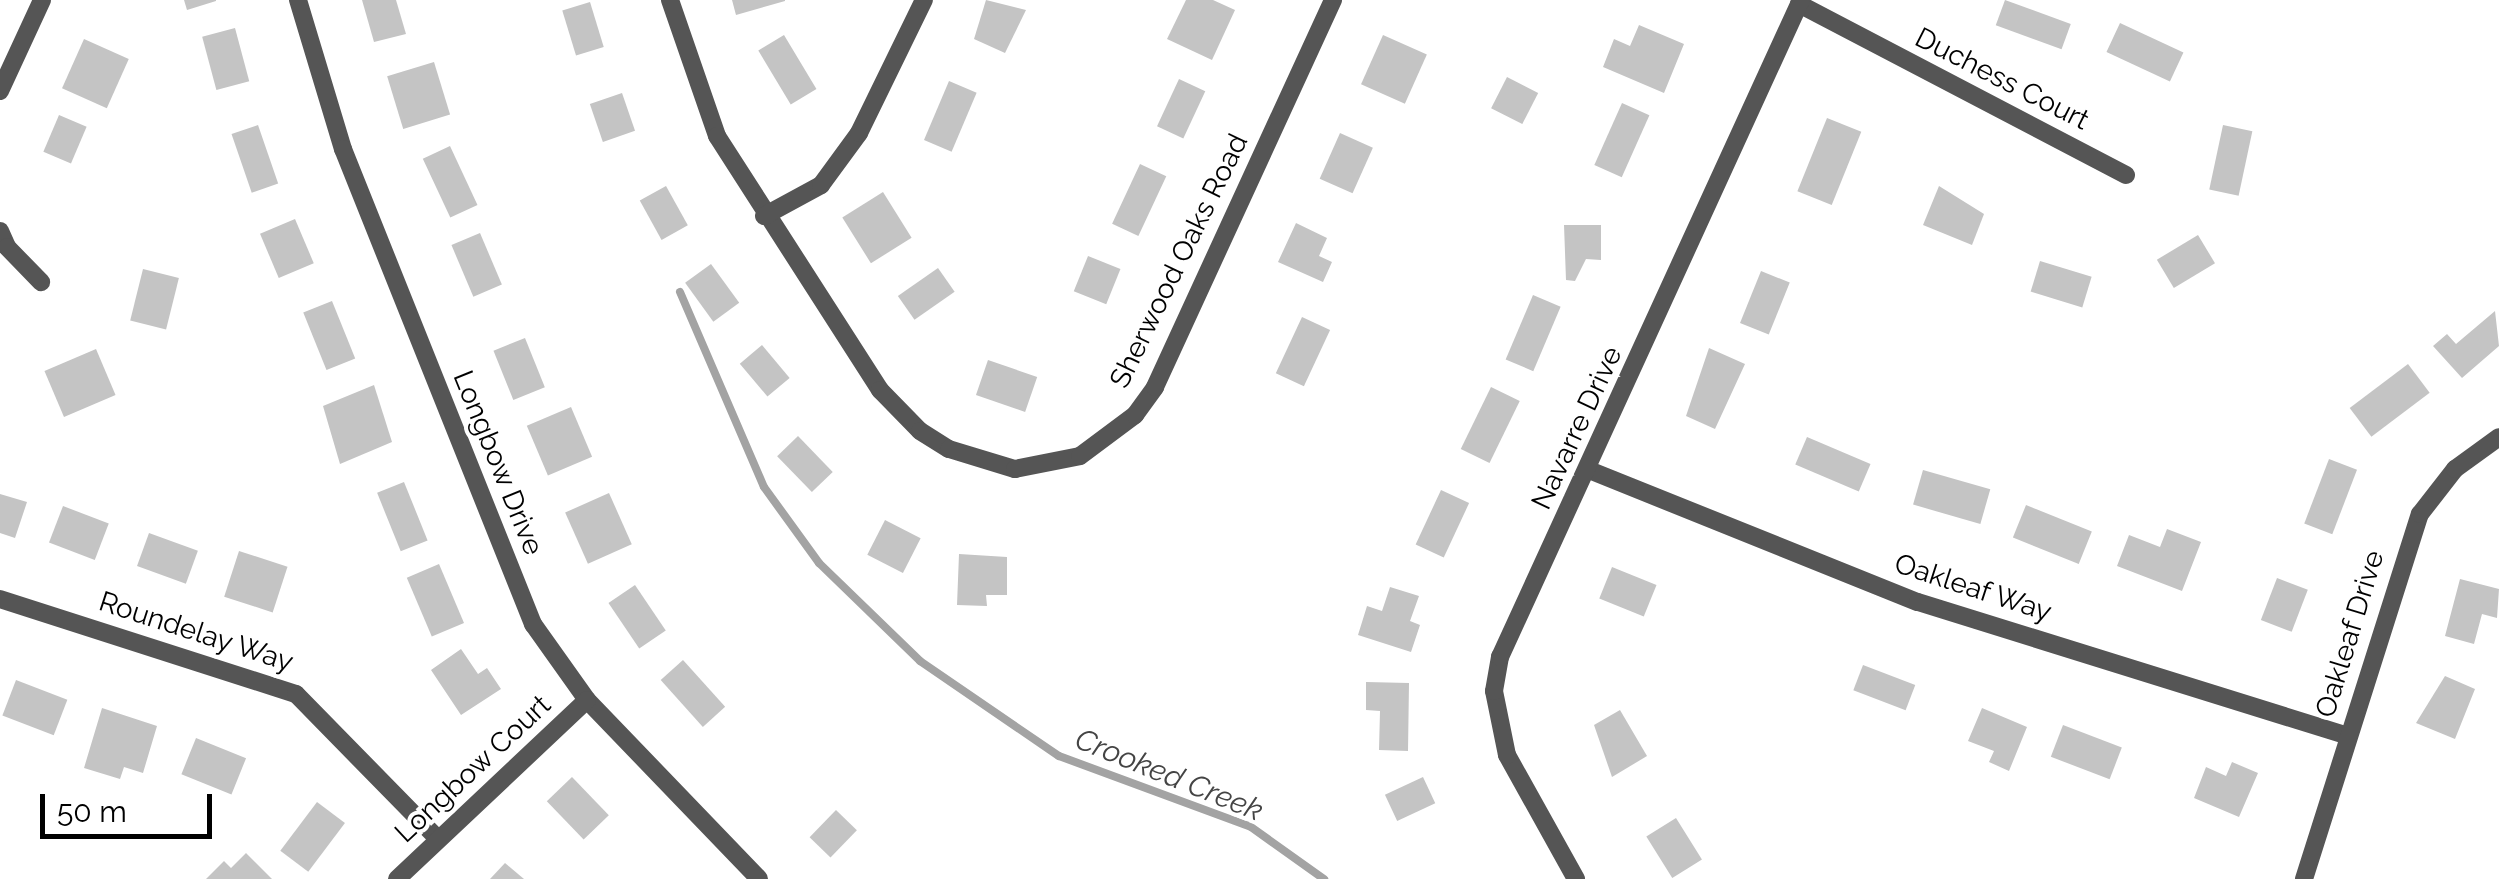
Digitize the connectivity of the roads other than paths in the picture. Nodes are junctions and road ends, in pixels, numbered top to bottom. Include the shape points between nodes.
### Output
1 (42, 0) edge
2 (298, 0) edge
3 (670, 0) edge
4 (924, 0) edge
5 (1333, 0) edge
6 (1800, 2) edge
7 (0, 91) edge
8 (2126, 175) dead end
9 (764, 216) junction
10 (0, 231) edge
11 (42, 282) dead end
12 (2499, 437) edge
13 (1590, 470) junction
14 (0, 600) edge
15 (587, 700) junction
16 (2347, 736) junction
17 (437, 838) junction
18 (397, 879) edge
19 (758, 879) edge
20 (1576, 879) edge
21 (2304, 879) edge

1 - 7 street
2 - 15 street, Longbow Drive via 344,149 532,624
3 - 9 street, Sherwood Oaks Road via 717,136
4 - 9 street via 860,133 820,184
5 - 9 street, Sherwood Oaks Road via 1155,386 1135,415 1080,456 1015,469 965,456 920,430 880,390
6 - 8 street, Duchess Court
6 - 13 street, Navarre Drive
10 - 11 street via 7,248
12 - 16 street, Oakleaf Drive via 2454,470 2420,514
13 - 16 street, Oakleaf Way via 1918,602
13 - 20 street, Navarre Drive via 1500,657 1494,691 1507,755
14 - 17 street, Roundelay Way via 226,666 296,694
15 - 17 street, Longbow Court
15 - 19 street, Longbow Drive
16 - 21 street, Oakleaf Drive
17 - 18 street, Longbow Court

